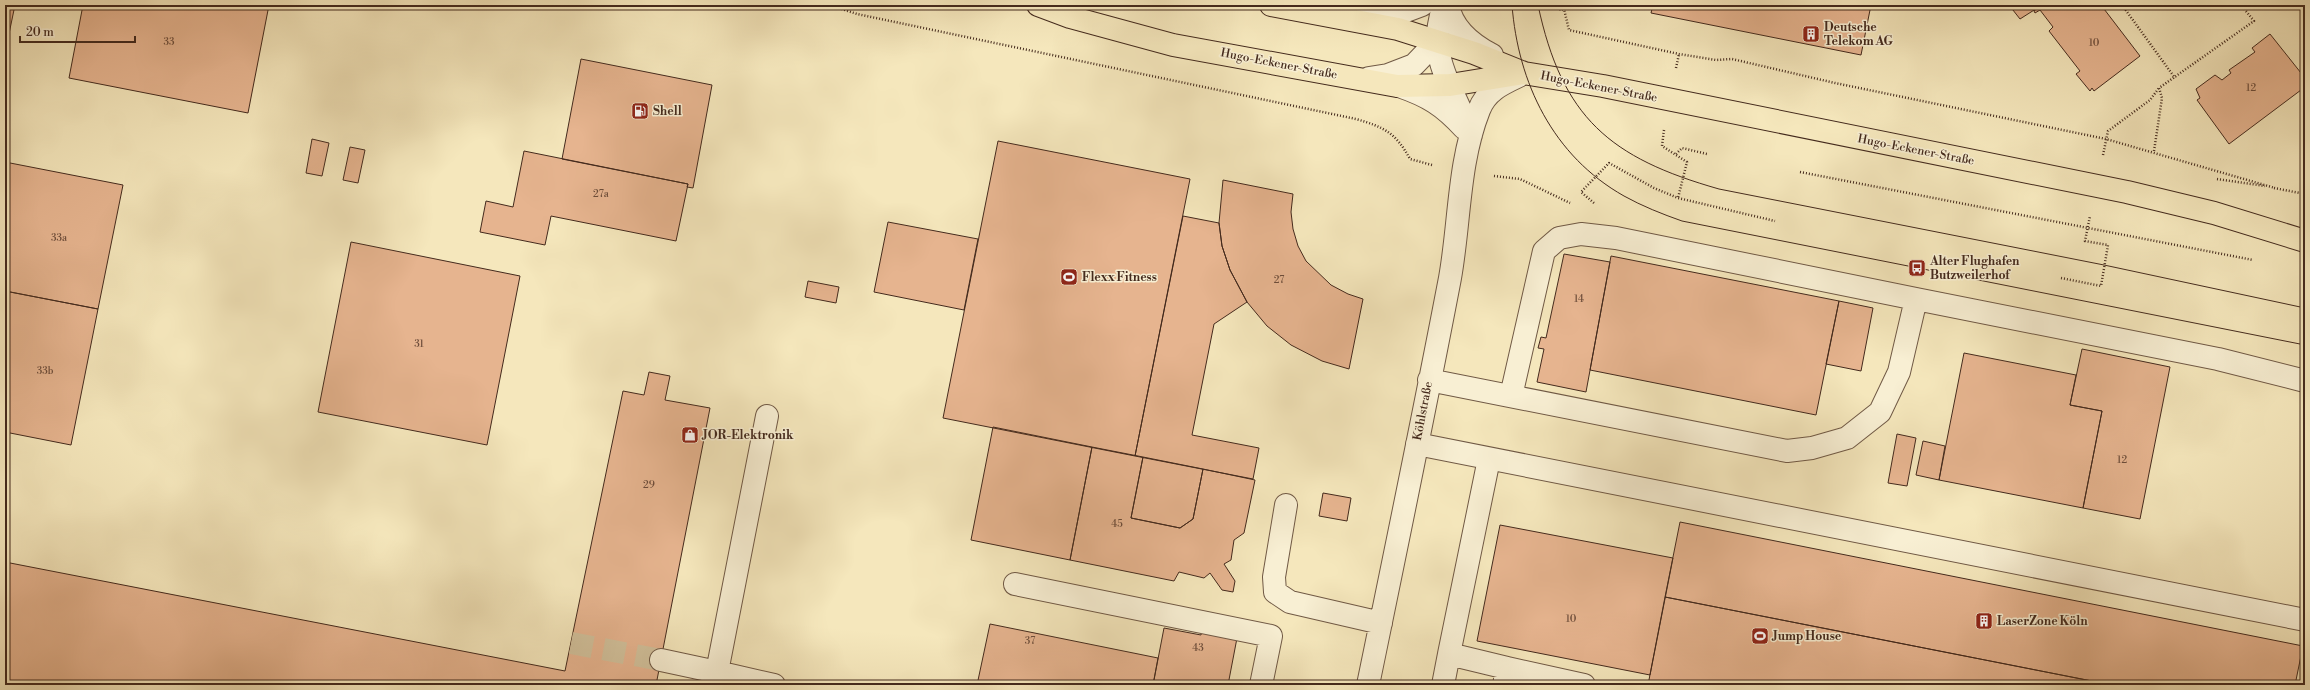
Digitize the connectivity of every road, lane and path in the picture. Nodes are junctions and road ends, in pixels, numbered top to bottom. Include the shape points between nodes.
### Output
1 (830, 5) edge
2 (895, 5) edge
3 (956, 5) edge
4 (1038, 5) edge
5 (1271, 5) edge
6 (1422, 5) edge
7 (1443, 5) edge
8 (1448, 5) edge
9 (1539, 5) edge
10 (1564, 5) edge
11 (2122, 5) edge
12 (2241, 5) edge
13 (1563, 10) junction
14 (1349, 18) junction
15 (1437, 41) junction
16 (1524, 73) junction
17 (2175, 78) junction
18 (1360, 80) junction
19 (1450, 85) junction
20 (1397, 86) junction
21 (2159, 88) junction
22 (1471, 135) junction
23 (2106, 139) junction
24 (2154, 151) junction
25 (1676, 154) dead end
26 (1707, 154) dead end
27 (1464, 170) junction
28 (1800, 172) dead end
29 (2097, 186) junction
30 (2305, 194) edge
31 (1577, 206) dead end
32 (1594, 209) dead end
33 (1775, 221) dead end
34 (2088, 229) junction
35 (2305, 241) edge
36 (2258, 261) dead end
37 (2061, 278) dead end
38 (1916, 299) junction
39 (1429, 380) junction
40 (2305, 381) edge
41 (1511, 396) junction
42 (767, 416) dead end
43 (1417, 444) junction
44 (1489, 459) junction
45 (1286, 505) dead end
46 (1016, 584) dead end
47 (2305, 620) edge
48 (1381, 623) junction
49 (1449, 654) junction
50 (661, 660) tunnel mouth
51 (717, 672) junction
52 (1505, 676) edge
53 (774, 685) edge
54 (1261, 685) edge
55 (1368, 685) edge
56 (1442, 685) edge
57 (1584, 685) edge

1 - 27 path via 857,14 1356,119 1374,124 1388,132 1401,142 1410,159
2 - 3 path via 943,8
4 - 18 main road, Hugo-Eckener-Straße via 1070,17 1173,45
5 - 14 main road, Hugo-Eckener-Straße
6 - 14 street via 1390,17
7 - 15 street
8 - 16 street via 1450,14 1464,37
9 - 13 path
10 - 13 path
11 - 17 path
12 - 17 path via 2254,22
13 - 23 path via 1569,30 1679,54 1716,60 1732,59 1835,84
14 - 15 main road, Hugo-Eckener-Straße
15 - 16 main road, Hugo-Eckener-Straße
15 - 18 street via 1414,65 1388,75
15 - 19 street, Köhlstraße via 1441,64
16 - 19 main road, Hugo-Eckener-Straße
16 - 22 street, Köhlstraße via 1492,90 1479,108
16 - 29 main road, Hugo-Eckener-Straße via 1603,86
17 - 21 path
18 - 20 main road, Hugo-Eckener-Straße
19 - 20 main road, Hugo-Eckener-Straße
19 - 22 street, Köhlstraße
20 - 22 street via 1425,95 1450,113
21 - 23 path via 2150,100 2108,131
21 - 24 path via 2162,98
22 - 27 street, Köhlstraße
23 - 24 path
24 - 30 path via 2275,188
25 - 26 path via 1682,148
27 - 31 path via 1520,179
27 - 39 street, Köhlstraße via 1450,276
28 - 34 path
29 - 34 path
29 - 35 main road, Hugo-Eckener-Straße via 2214,213
32 - 33 path via 1597,205 1581,192 1610,163 1672,196
34 - 36 path
34 - 37 path via 2085,241 2108,245 2101,286
38 - 40 street via 2218,359
38 - 41 street via 1899,372 1880,412 1847,438 1812,448 1787,451
38 - 41 street via 1616,238 1580,234 1559,238 1544,251
39 - 41 street
39 - 43 street, Köhlstraße
42 - 51 street
43 - 44 street
43 - 48 street, Köhlstraße
44 - 47 street
44 - 49 street
45 - 48 street via 1274,576 1275,592 1290,602
46 - 54 street via 1271,636
48 - 55 street, Köhlstraße
49 - 52 street
49 - 56 street
50 - 51 street
51 - 53 street
52 - 57 street

